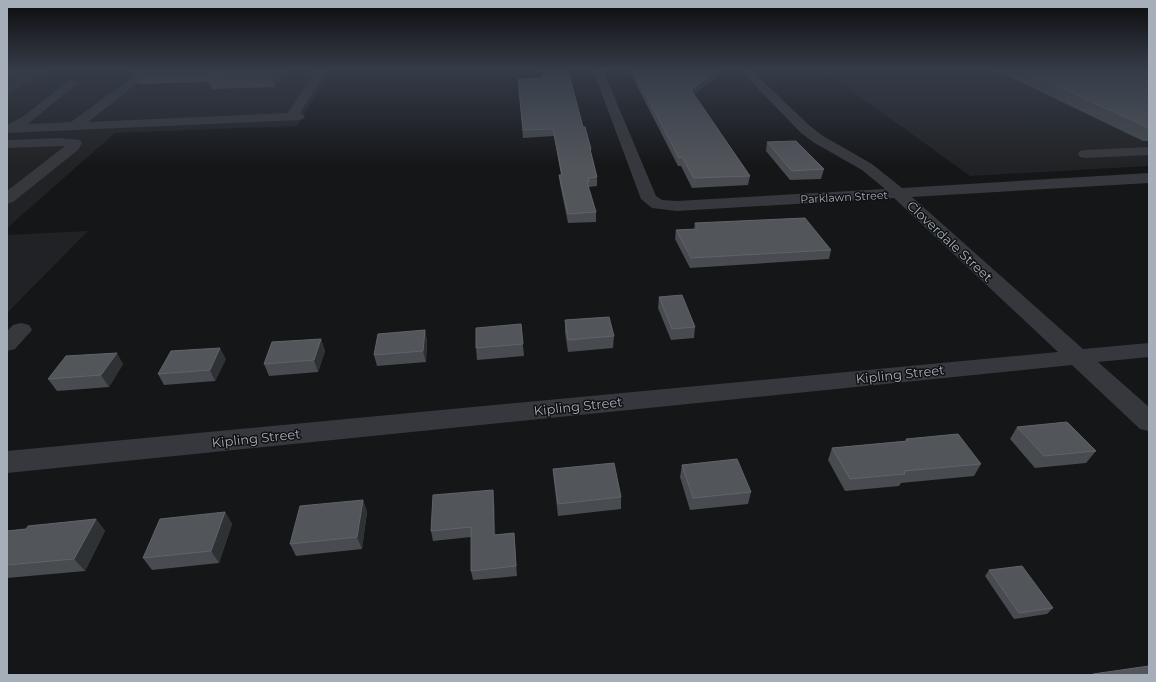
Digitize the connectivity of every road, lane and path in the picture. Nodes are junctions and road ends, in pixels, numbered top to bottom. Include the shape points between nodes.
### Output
1 (49, 102) edge
2 (106, 102) edge
3 (303, 102) edge
4 (611, 102) edge
5 (777, 102) edge
6 (284, 105) dead end
7 (115, 112) dead end
8 (297, 112) junction
9 (91, 113) junction
10 (74, 126) junction
11 (10, 129) edge
12 (7, 144) edge
13 (1149, 151) edge
14 (1085, 154) dead end
15 (1149, 178) edge
16 (899, 193) junction
17 (7, 199) edge
18 (1149, 350) edge
19 (1078, 357) junction
20 (1149, 422) edge
21 (7, 462) edge

1 - 11 street via 28,119
2 - 9 street
3 - 8 street
4 - 16 street, Parklawn Street via 649,199 658,205
5 - 16 street, Cloverdale Street via 818,139 867,167
6 - 8 street
7 - 9 street
8 - 10 street
9 - 10 street
10 - 11 street
12 - 17 street via 75,143 74,147
13 - 14 street
15 - 16 street, Parklawn Street
16 - 19 street, Cloverdale Street
18 - 19 street, Kipling Street
19 - 20 street, Cloverdale Street
19 - 21 street, Kipling Street

